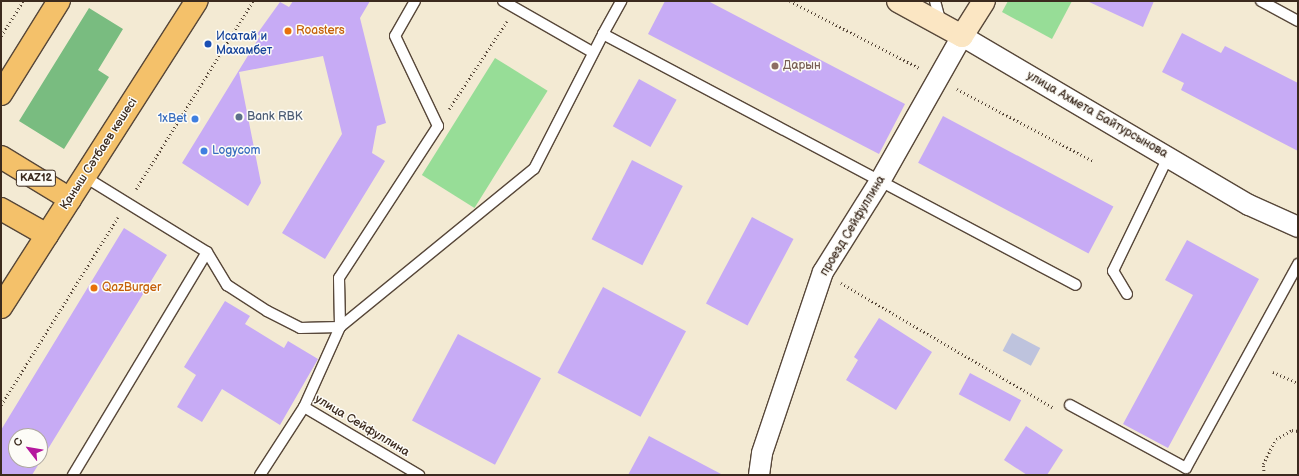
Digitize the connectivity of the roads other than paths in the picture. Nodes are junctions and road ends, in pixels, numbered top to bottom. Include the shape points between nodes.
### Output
1 (60, 1) edge
2 (197, 1) edge
3 (415, 1) edge
4 (503, 1) edge
5 (621, 1) edge
6 (898, 1) edge
7 (935, 1) edge
8 (984, 1) edge
9 (1261, 1) edge
10 (1298, 21) edge
11 (941, 23) junction
12 (603, 34) junction
13 (962, 36) junction
14 (592, 52) junction
15 (1, 94) edge
16 (1, 157) edge
17 (1168, 157) junction
18 (85, 177) junction
19 (880, 181) junction
20 (70, 198) junction
21 (1, 209) edge
22 (1298, 227) edge
23 (47, 235) junction
24 (207, 252) junction
25 (1298, 264) edge
26 (1076, 285) dead end
27 (1127, 294) dead end
28 (1, 307) edge
29 (340, 327) junction
30 (1070, 405) dead end
31 (304, 407) junction
32 (73, 475) edge
33 (260, 475) edge
34 (419, 475) edge
35 (759, 475) edge

1 - 15 main road
2 - 18 main road, Қаныш Сәтбаев көшесі
3 - 29 lane via 395,36 438,126 339,278
4 - 14 lane
5 - 12 lane
6 - 11 street, улица Ахмета Байтурсынова
7 - 11 lane
8 - 13 street
9 - 10 lane
11 - 13 street, улица Ахмета Байтурсынова
12 - 14 lane
12 - 19 lane
13 - 17 street, улица Ахмета Байтурсынова
13 - 19 street, проезд Сейфуллина
14 - 29 lane via 534,169
16 - 20 main road, KAZ12
17 - 22 street, улица Ахмета Байтурсынова via 1249,205
17 - 27 lane via 1113,271
18 - 20 main road, Қаныш Сәтбаев көшесі
18 - 24 lane
19 - 26 lane
19 - 35 street, проезд Сейфуллина via 823,272 762,453
20 - 23 main road, Қаныш Сәтбаев көшесі
21 - 23 main road
23 - 28 main road, Қаныш Сәтбаев көшесі
24 - 29 lane via 227,285 267,311 300,328
24 - 32 lane
25 - 30 lane via 1186,468
29 - 31 lane, улица Сейфуллина
31 - 33 lane
31 - 34 lane, улица Сейфуллина

